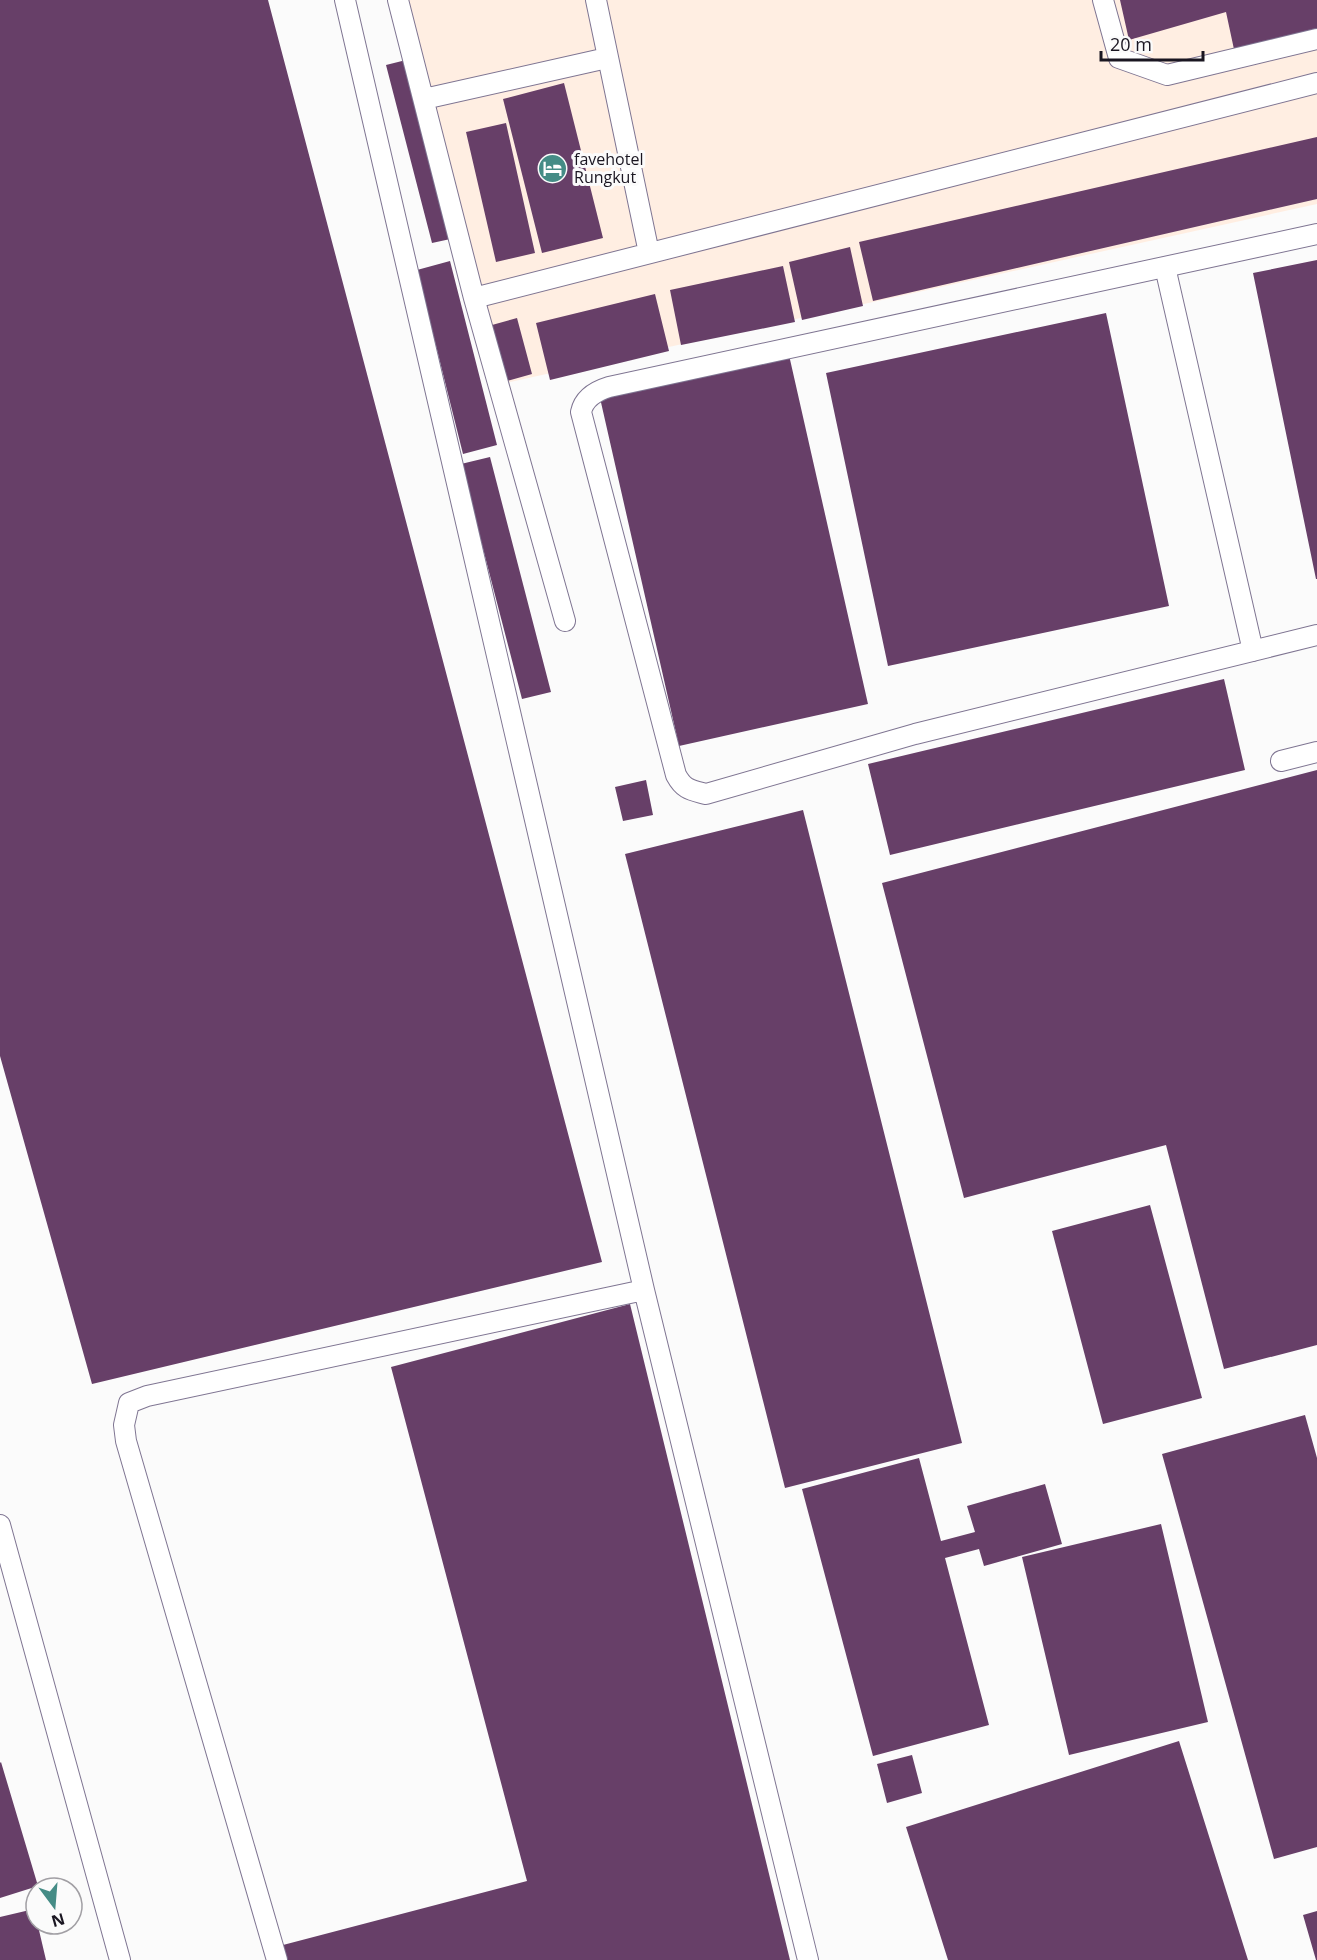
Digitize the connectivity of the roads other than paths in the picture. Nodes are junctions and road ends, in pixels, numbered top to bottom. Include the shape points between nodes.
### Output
1 (345, 0) edge
2 (398, 0) edge
3 (596, 0) edge
4 (1103, 0) edge
5 (1317, 39) edge
6 (606, 58) junction
7 (1317, 83) edge
8 (424, 99) junction
9 (1317, 234) edge
10 (649, 253) junction
11 (1165, 267) junction
12 (474, 298) junction
13 (565, 621) dead end
14 (1317, 635) edge
15 (1253, 651) junction
16 (1317, 752) edge
17 (1281, 761) dead end
18 (644, 1290) junction
19 (0, 1525) edge
20 (120, 1960) edge
21 (277, 1960) edge
22 (808, 1960) edge

1 - 18 lane
2 - 8 lane
3 - 6 lane
4 - 5 lane via 1119,58 1167,75
6 - 8 lane
6 - 10 lane
7 - 10 lane
8 - 12 lane
9 - 11 lane
10 - 12 lane
11 - 15 lane
11 - 15 lane via 609,387 586,400 581,407 582,422 676,775 681,785 691,790 706,794 915,734
12 - 13 lane
14 - 15 lane
16 - 17 lane
18 - 21 lane via 147,1395 129,1403 124,1425 126,1441
18 - 22 lane
19 - 20 lane

